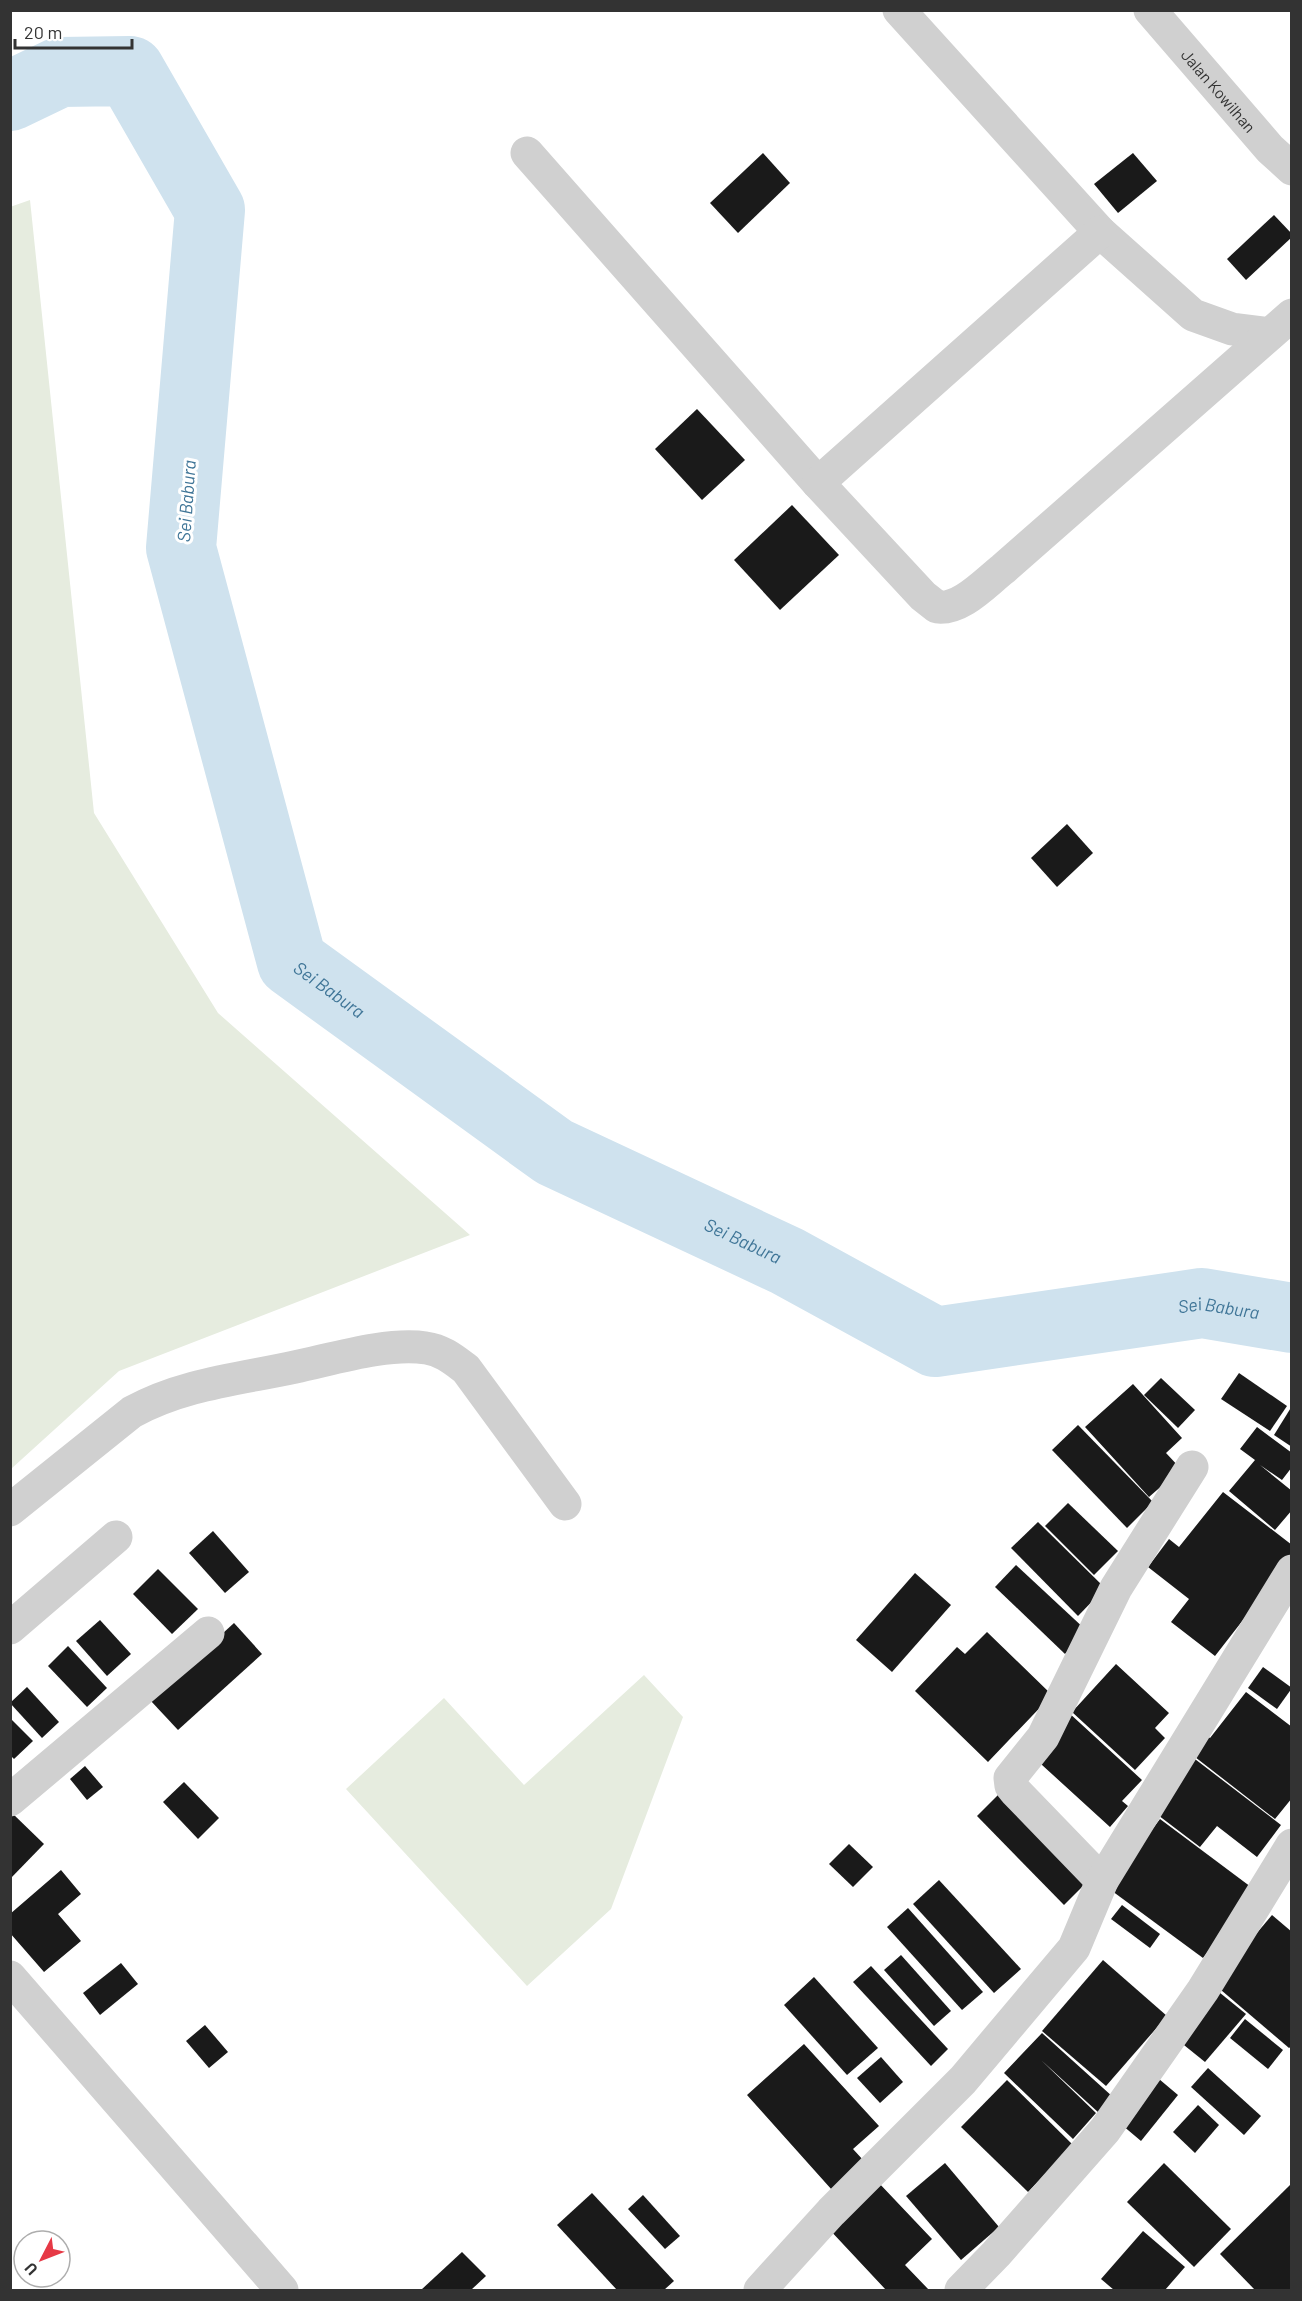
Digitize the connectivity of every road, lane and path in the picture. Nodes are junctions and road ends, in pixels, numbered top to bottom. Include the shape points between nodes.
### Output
1 (899, 10) edge
2 (1150, 10) edge
3 (527, 153) dead end
4 (1292, 169) edge
5 (1100, 232) junction
6 (1281, 325) edge
7 (818, 483) junction
8 (1192, 1467) dead end
9 (565, 1504) dead end
10 (10, 1510) edge
11 (116, 1537) dead end
12 (1292, 1571) edge
13 (10, 1628) edge
14 (208, 1633) dead end
15 (10, 1800) edge
16 (1292, 1845) edge
17 (1102, 1881) junction
18 (10, 1977) edge
19 (282, 2290) edge
20 (760, 2290) edge
21 (961, 2290) edge

1 - 5 street
2 - 4 street, Jalan Kowilhan via 1270,149
3 - 7 street
5 - 6 street via 1193,315 1232,329
5 - 7 street
6 - 7 street via 1003,569 951,606 936,607 923,596
8 - 17 street via 1116,1588 1043,1737 1010,1778 1015,1791
9 - 10 street via 466,1369 444,1353 418,1347 338,1357 188,1388 152,1401 132,1412
11 - 13 street
12 - 17 street
14 - 15 street
16 - 21 street via 1203,1990 1106,2130
17 - 20 street via 1074,1948 963,2080 831,2212
18 - 19 street

